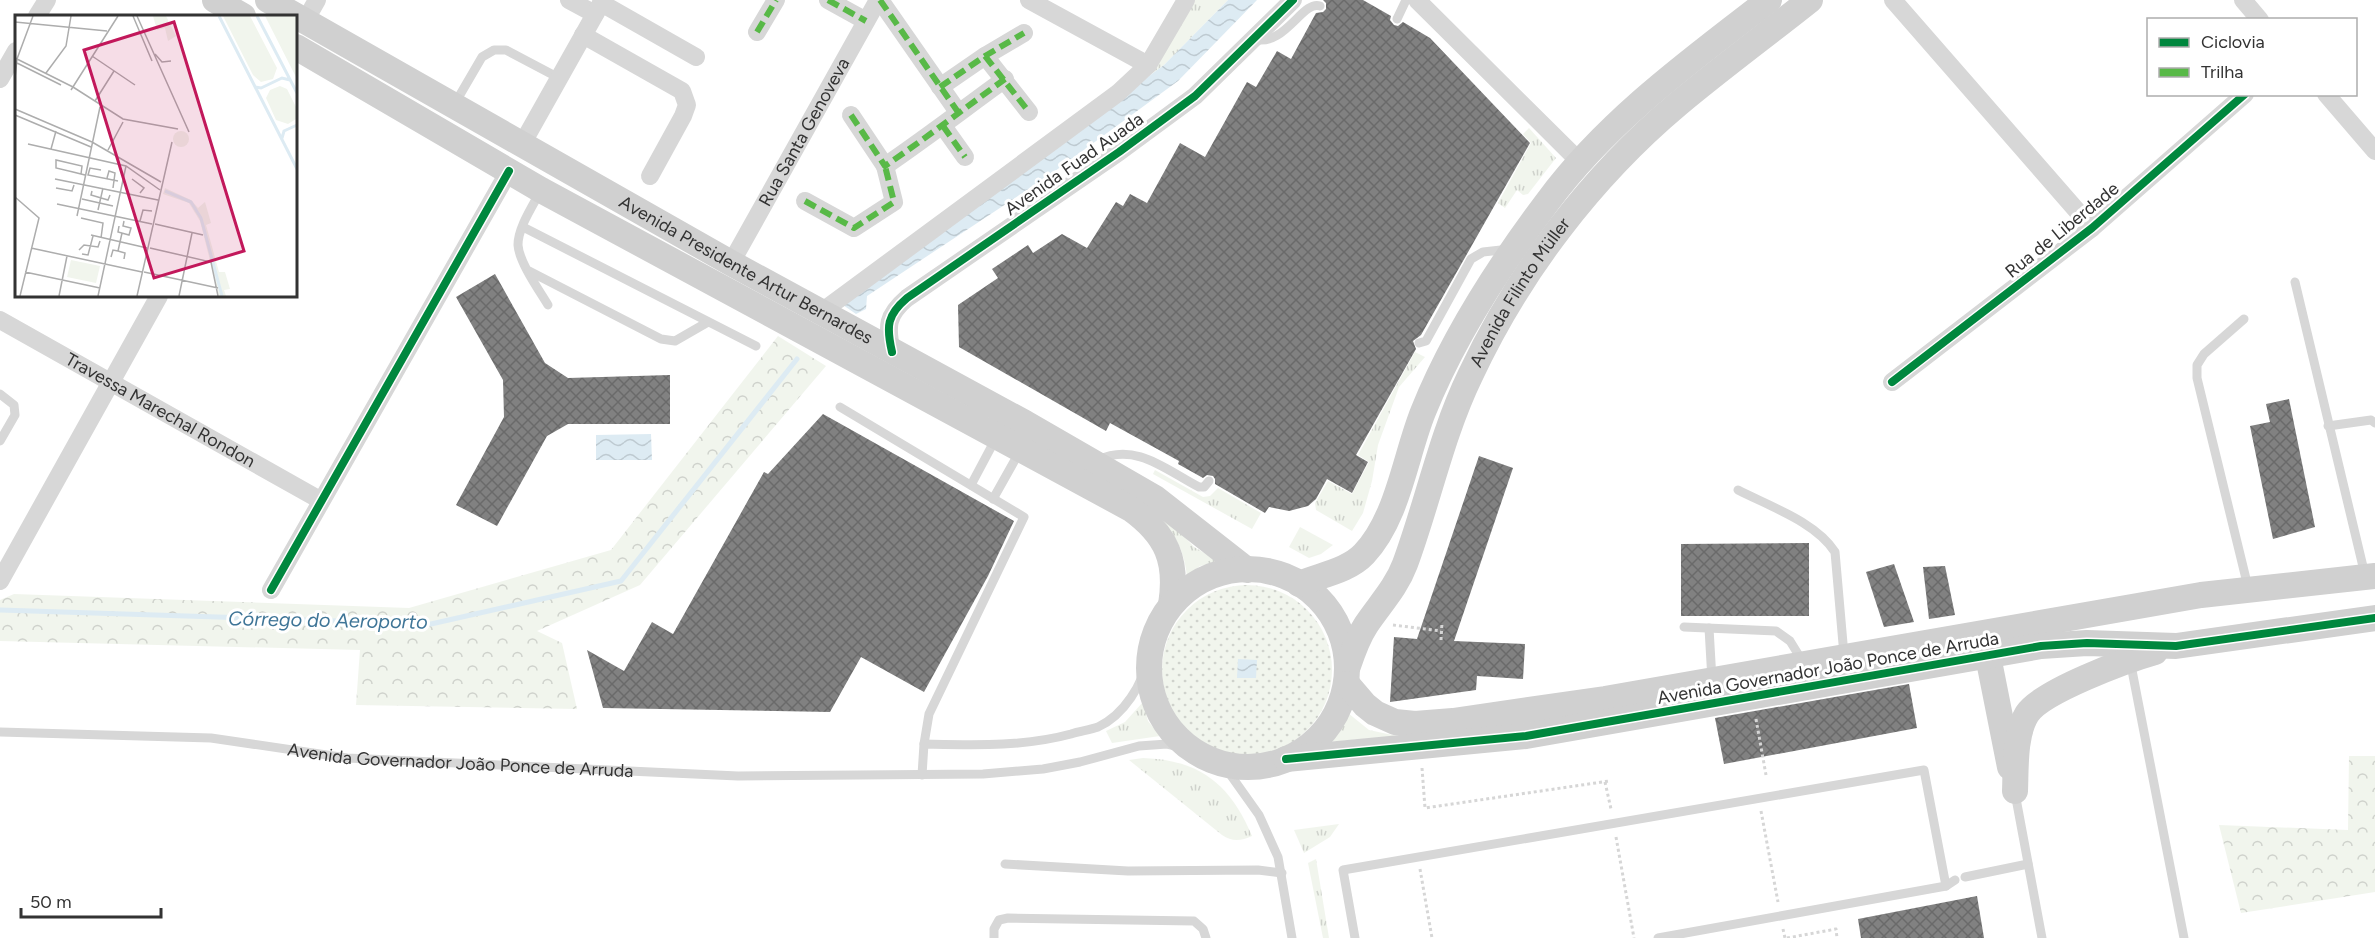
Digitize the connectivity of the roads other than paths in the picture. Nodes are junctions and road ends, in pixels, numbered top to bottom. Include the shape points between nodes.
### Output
1 (46, 0) edge
2 (214, 0) edge
3 (268, 0) edge
4 (569, 0) edge
5 (828, 0) edge
6 (879, 0) edge
7 (1029, 0) edge
8 (1186, 0) edge
9 (1293, 0) edge
10 (1406, 0) edge
11 (1417, 0) edge
12 (1769, 0) edge
13 (1810, 0) edge
14 (1893, 0) edge
15 (2243, 0) edge
16 (772, 2) edge
17 (600, 6) edge
18 (1320, 6) dead end
19 (311, 10) edge
20 (38, 15) edge
21 (241, 15) edge
22 (2258, 18) edge
23 (1397, 19) dead end
24 (866, 21) junction
25 (757, 32) dead end
26 (1024, 33) dead end
27 (583, 35) junction
28 (1253, 39) junction
29 (297, 49) edge
30 (15, 53) edge
31 (985, 56) junction
32 (696, 57) dead end
33 (1148, 65) junction
34 (559, 78) junction
35 (0, 79) edge
36 (1005, 80) junction
37 (940, 87) junction
38 (2243, 96) edge
39 (2328, 96) edge
40 (454, 107) junction
41 (958, 112) junction
42 (1029, 112) dead end
43 (851, 115) dead end
44 (943, 126) junction
45 (521, 146) junction
46 (2375, 151) edge
47 (965, 157) dead end
48 (1579, 161) junction
49 (885, 166) junction
50 (509, 171) junction
51 (650, 176) dead end
52 (541, 190) junction
53 (805, 201) dead end
54 (523, 226) junction
55 (2092, 228) junction
56 (1515, 249) junction
57 (731, 263) junction
58 (529, 271) junction
59 (2295, 282) dead end
60 (158, 297) edge
61 (548, 305) dead end
62 (820, 313) junction
63 (2244, 319) dead end
64 (0, 320) edge
65 (708, 322) junction
66 (1419, 343) dead end
67 (756, 346) dead end
68 (892, 352) junction
69 (111, 382) junction
70 (1892, 382) dead end
71 (0, 394) edge
72 (840, 407) dead end
73 (2375, 423) edge
74 (2328, 426) junction
75 (998, 436) junction
76 (0, 441) edge
77 (1021, 448) junction
78 (1093, 462) junction
79 (1209, 482) dead end
80 (971, 485) junction
81 (1738, 490) dead end
82 (993, 499) junction
83 (320, 500) junction
84 (1247, 570) junction
85 (2370, 576) edge
86 (0, 581) edge
87 (1299, 584) junction
88 (2248, 589) junction
89 (271, 590) dead end
90 (1172, 605) junction
91 (2375, 618) edge
92 (1684, 627) dead end
93 (1708, 628) junction
94 (1985, 644) junction
95 (2176, 646) junction
96 (1148, 657) junction
97 (1844, 657) junction
98 (2130, 660) junction
99 (1805, 664) junction
100 (1348, 675) junction
101 (1712, 680) junction
102 (0, 732) edge
103 (924, 744) junction
104 (1193, 750) junction
105 (1286, 759) junction
106 (1222, 763) junction
107 (922, 775) junction
108 (2015, 791) junction
109 (1005, 864) dead end
110 (2028, 864) junction
111 (1282, 873) junction
112 (1946, 886) junction
113 (994, 938) edge
114 (1206, 938) edge
115 (1292, 938) edge
116 (1355, 938) edge
117 (1658, 938) edge
118 (2042, 938) edge
119 (2184, 938) edge

1 - 20 street
2 - 21 main road
3 - 19 main road, Avenida Presidente Artur Bernardes
4 - 17 street
5 - 24 street
6 - 24 street, Rua Santa Genoveva
6 - 37 street
7 - 33 street
8 - 33 street, Avenida Fuad Auada
9 - 28 street, Avenida Fuad Auada
10 - 23 lane
11 - 48 street
12 - 48 main road, Avenida Filinto Müller via 1664,84
13 - 100 main road, Avenida Filinto Müller via 1677,105 1608,170 1546,248 1500,319 1470,375 1444,439 1397,582 1356,642
14 - 55 street
15 - 22 street
16 - 25 street
17 - 27 street
17 - 32 street
18 - 28 lane via 1310,6 1275,38
19 - 40 main road, Avenida Presidente Artur Bernardes
24 - 57 street, Rua Santa Genoveva
26 - 31 street
27 - 34 street
27 - 51 street via 682,92 687,105 683,116
28 - 68 street, Avenida Fuad Auada via 1195,96 907,297 895,308 889,323
29 - 50 main road, Avenida Presidente Artur Bernardes
30 - 35 street
31 - 36 street
31 - 37 street
33 - 62 street, Avenida Fuad Auada via 1118,93
34 - 40 lane via 506,50 494,50 482,57
34 - 45 street
36 - 41 street
36 - 42 street
37 - 41 street
38 - 55 street, Rua de Liberdade
39 - 46 street
40 - 45 main road, Avenida Presidente Artur Bernardes
41 - 44 street
43 - 49 street
44 - 47 street
44 - 49 street
45 - 57 main road, Avenida Presidente Artur Bernardes
48 - 56 main road, Avenida Filinto Müller
49 - 53 street via 894,202 854,228
50 - 52 main road, Avenida Presidente Artur Bernardes
50 - 83 street
52 - 54 lane
52 - 75 main road, Avenida Presidente Artur Bernardes
54 - 58 lane via 518,245
54 - 65 lane
55 - 70 street, Rua de Liberdade
56 - 66 lane via 1483,252 1471,259 1426,341
56 - 87 main road, Avenida Filinto Müller via 1474,309 1439,378 1423,412 1389,514 1375,540 1354,563
57 - 62 main road, Avenida Presidente Artur Bernardes
58 - 61 lane
58 - 65 lane via 661,339 675,341
59 - 74 lane
60 - 69 street
62 - 68 main road, Avenida Presidente Artur Bernardes
63 - 88 lane via 2204,354 2197,364 2197,378
64 - 69 street, Travessa Marechal Rondon
65 - 67 lane
68 - 78 main road, Avenida Presidente Artur Bernardes
69 - 83 street, Travessa Marechal Rondon
69 - 86 street
71 - 76 lane via 14,405 15,415
72 - 80 lane
73 - 74 lane via 2360,420
74 - 85 lane
75 - 77 main road, Avenida Presidente Artur Bernardes
75 - 80 lane
77 - 82 lane
77 - 90 main road, Avenida Presidente Artur Bernardes via 1131,509 1152,526 1163,538 1171,559
78 - 79 lane via 1111,454 1133,453 1199,487
78 - 84 main road, Avenida Presidente Artur Bernardes via 1155,498
80 - 82 lane
81 - 97 lane via 1828,541 1834,552
82 - 103 lane via 1024,517 929,714
83 - 89 street
84 - 87 main road via 1279,575
84 - 90 main road via 1206,579
85 - 88 main road, Avenida Governador João Ponce de Arruda
87 - 100 main road via 1323,604 1336,622 1344,641
88 - 94 main road, Avenida Governador João Ponce de Arruda
90 - 96 main road via 1154,632
91 - 95 main road, Avenida Governador João Ponce de Arruda
92 - 93 lane
93 - 99 lane via 1776,632 1790,641
93 - 101 lane
94 - 95 main road, Avenida Governador João Ponce de Arruda
94 - 97 main road, Avenida Governador João Ponce de Arruda
94 - 105 main road, Avenida Governador João Ponce de Arruda via 1752,696 1526,736
94 - 108 main road
95 - 98 main road
96 - 103 lane via 1143,677 1131,697 1098,726 1043,741
96 - 104 main road via 1151,690 1158,710
97 - 99 main road, Avenida Governador João Ponce de Arruda
98 - 108 main road via 2056,693 2026,715
98 - 119 lane
99 - 101 main road, Avenida Governador João Ponce de Arruda
100 - 101 main road, Avenida Governador João Ponce de Arruda via 1365,705 1375,713 1395,722 1415,724 1605,699
100 - 105 main road via 1343,705 1328,727 1314,743
102 - 107 lane, Avenida Governador João Ponce de Arruda via 211,738 347,758 738,776
103 - 107 lane
104 - 106 main road
104 - 107 lane, Avenida Governador João Ponce de Arruda via 1154,744 1043,769
105 - 106 main road via 1254,766
106 - 111 lane via 1259,815
108 - 110 lane
109 - 111 lane via 1128,871
110 - 112 lane via 1960,878
110 - 118 lane
111 - 115 lane
112 - 116 lane via 1924,770 1343,870
112 - 117 lane
113 - 114 lane via 999,920 1008,918 1194,921

